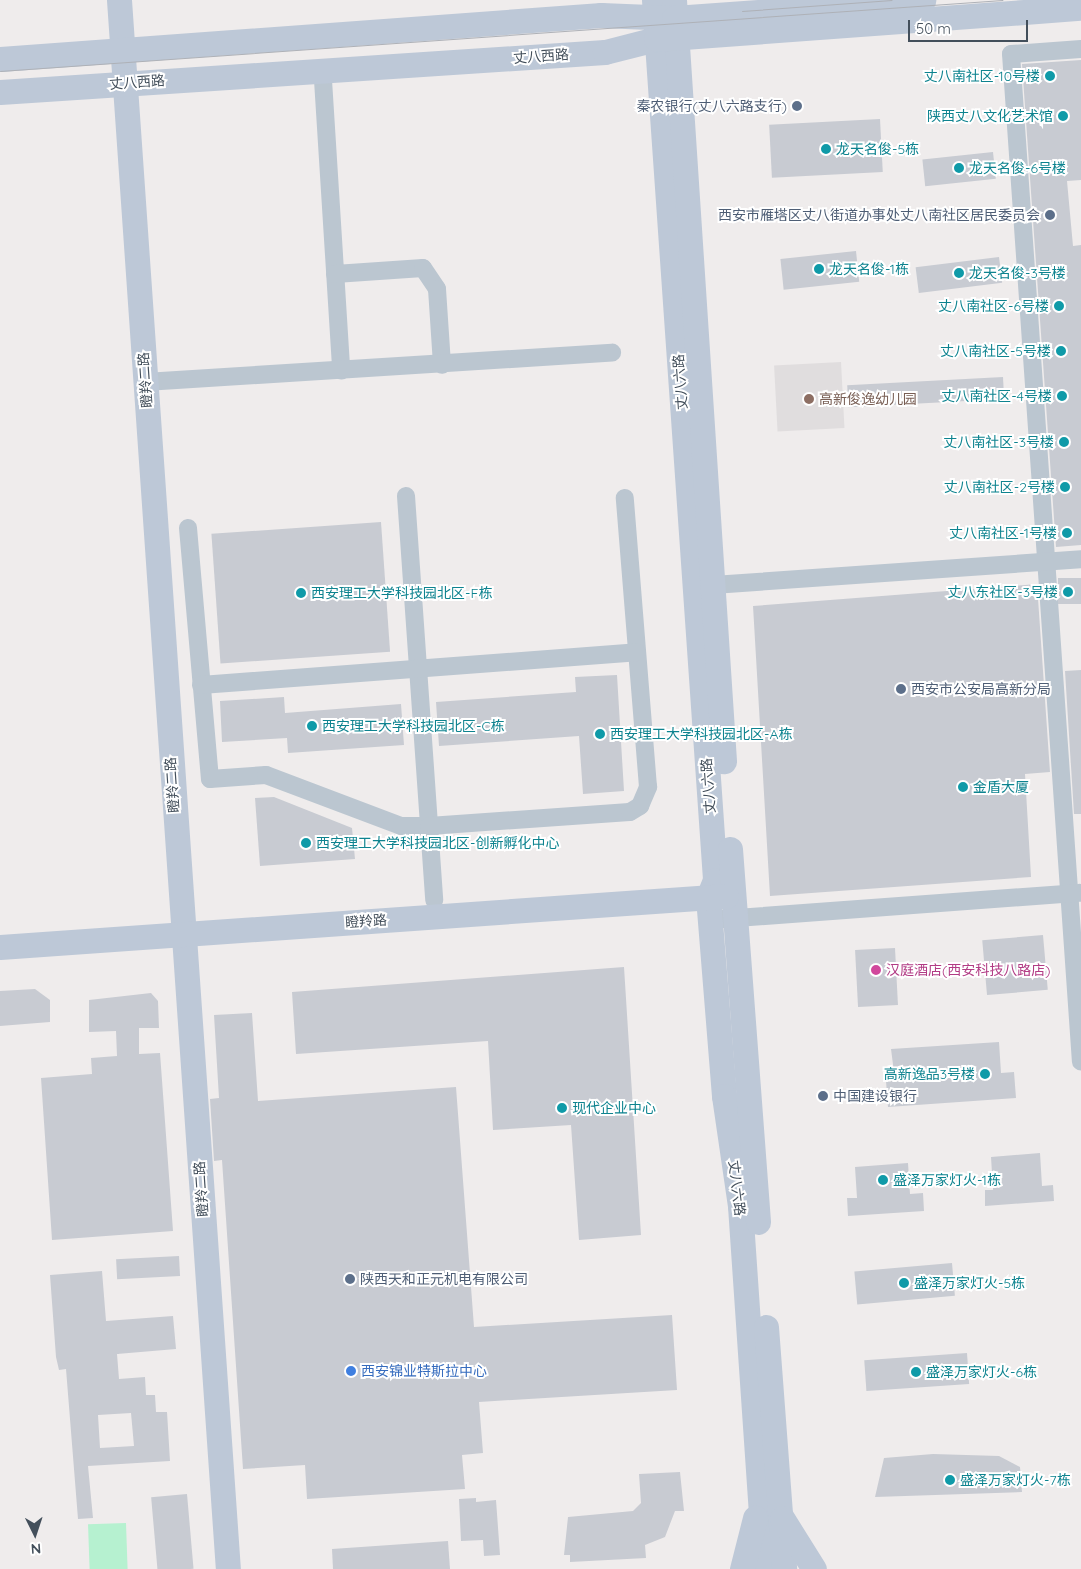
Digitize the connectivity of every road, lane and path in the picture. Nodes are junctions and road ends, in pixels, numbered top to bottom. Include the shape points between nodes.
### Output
1 (119, 0) edge
2 (923, 0) edge
3 (1081, 8) edge
4 (664, 18) edge
5 (1081, 49) edge
6 (122, 50) junction
7 (0, 59) edge
8 (323, 80) dead end
9 (124, 83) junction
10 (0, 92) edge
11 (335, 274) junction
12 (612, 353) dead end
13 (442, 365) junction
14 (341, 370) junction
15 (145, 382) junction
16 (406, 496) dead end
17 (624, 498) dead end
18 (188, 528) dead end
19 (1081, 559) edge
20 (1047, 562) junction
21 (712, 585) junction
22 (637, 652) junction
23 (418, 669) junction
24 (202, 685) junction
25 (429, 826) junction
26 (1075, 893) edge
27 (722, 898) junction
28 (434, 900) junction
29 (182, 926) junction
30 (0, 932) edge
31 (0, 947) edge
32 (1081, 1062) edge
33 (760, 1496) junction
34 (780, 1513) junction
35 (228, 1569) edge
36 (742, 1569) edge
37 (765, 1569) edge
38 (784, 1569) edge
39 (814, 1569) edge

1 - 6 main road, 瞪羚二路
2 - 4 main road, 丈八西路
3 - 4 main road, 丈八西路
4 - 6 main road, 丈八西路
4 - 9 main road, 丈八西路 via 605,52
4 - 21 main road, 丈八六路
4 - 27 main road, 丈八六路
5 - 20 street via 1011,54
6 - 7 main road, 丈八西路
6 - 9 main road, 瞪羚二路
8 - 11 street
9 - 10 main road, 丈八西路
9 - 15 main road, 瞪羚二路
11 - 13 street via 423,268 437,289
11 - 14 street
12 - 13 street
13 - 14 street
14 - 15 street
15 - 29 main road, 瞪羚二路
16 - 23 street
17 - 22 street
18 - 24 street
19 - 20 street
20 - 21 street
20 - 26 street
21 - 27 main road, 丈八六路
22 - 23 street
22 - 25 street via 648,787 640,806 630,812
23 - 24 street
23 - 25 street
24 - 25 street via 210,779 266,775 401,826
25 - 28 street
26 - 27 street
26 - 32 street
27 - 28 main road, 瞪羚路
27 - 29 main road, 瞪羚路
27 - 33 main road, 丈八六路 via 724,1096 740,1206
27 - 34 main road, 丈八六路
28 - 29 main road, 瞪羚路
29 - 30 main road, 瞪羚路
29 - 31 main road, 瞪羚路
29 - 35 main road, 瞪羚二路
33 - 36 main road
33 - 37 main road, 丈八六路
34 - 38 main road, 丈八六路
34 - 39 main road

